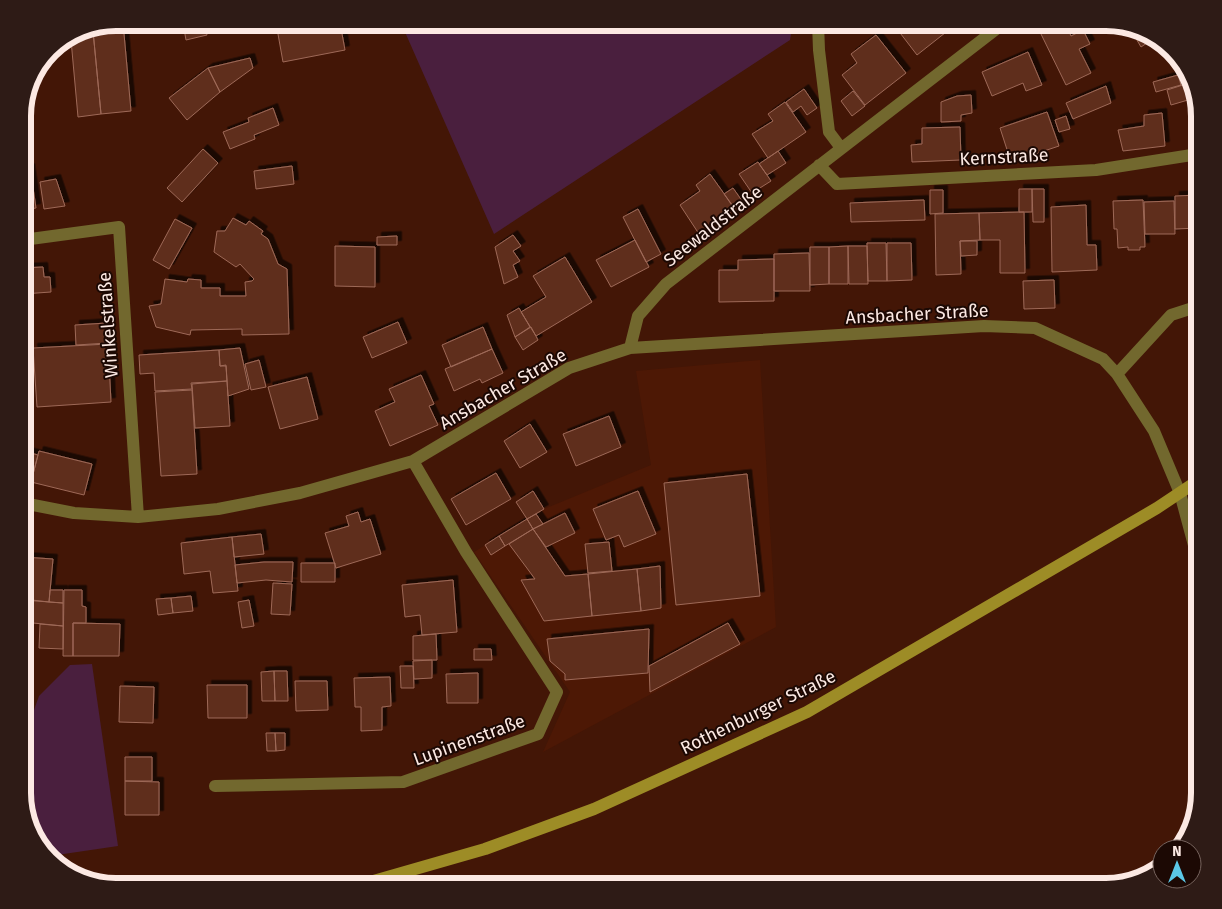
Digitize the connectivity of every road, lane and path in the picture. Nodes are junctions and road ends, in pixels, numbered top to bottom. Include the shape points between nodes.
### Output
1 (818, 31) edge
2 (992, 31) edge
3 (841, 148) junction
4 (1191, 155) edge
5 (819, 165) junction
6 (31, 239) edge
7 (1191, 309) edge
8 (630, 348) junction
9 (1117, 374) junction
10 (413, 461) junction
11 (1191, 486) edge
12 (1180, 493) junction
13 (31, 505) edge
14 (138, 517) junction
15 (1191, 532) edge
16 (215, 786) dead end
17 (384, 878) edge

1 - 3 street via 829,132
2 - 3 street, Seewaldstraße
3 - 5 street, Seewaldstraße
4 - 5 street, Kernstraße via 1096,170 837,184
5 - 8 street, Seewaldstraße via 666,284 638,316
6 - 14 street, Winkelstraße via 119,227
7 - 9 street via 1171,316
8 - 9 street, Ansbacher Straße via 984,326 1035,328 1103,358
8 - 10 street, Ansbacher Straße via 569,368
9 - 12 street, Ansbacher Straße via 1154,431
10 - 14 street, Ansbacher Straße via 300,494 218,509
10 - 16 street, Lupinenstraße via 466,552 557,692 538,734 403,782
11 - 12 main road, Rothenburger Straße
12 - 15 street, Ansbacher Straße
12 - 17 main road, Rothenburger Straße via 807,712 594,809 485,849
13 - 14 street, Ansbacher Straße via 74,513

